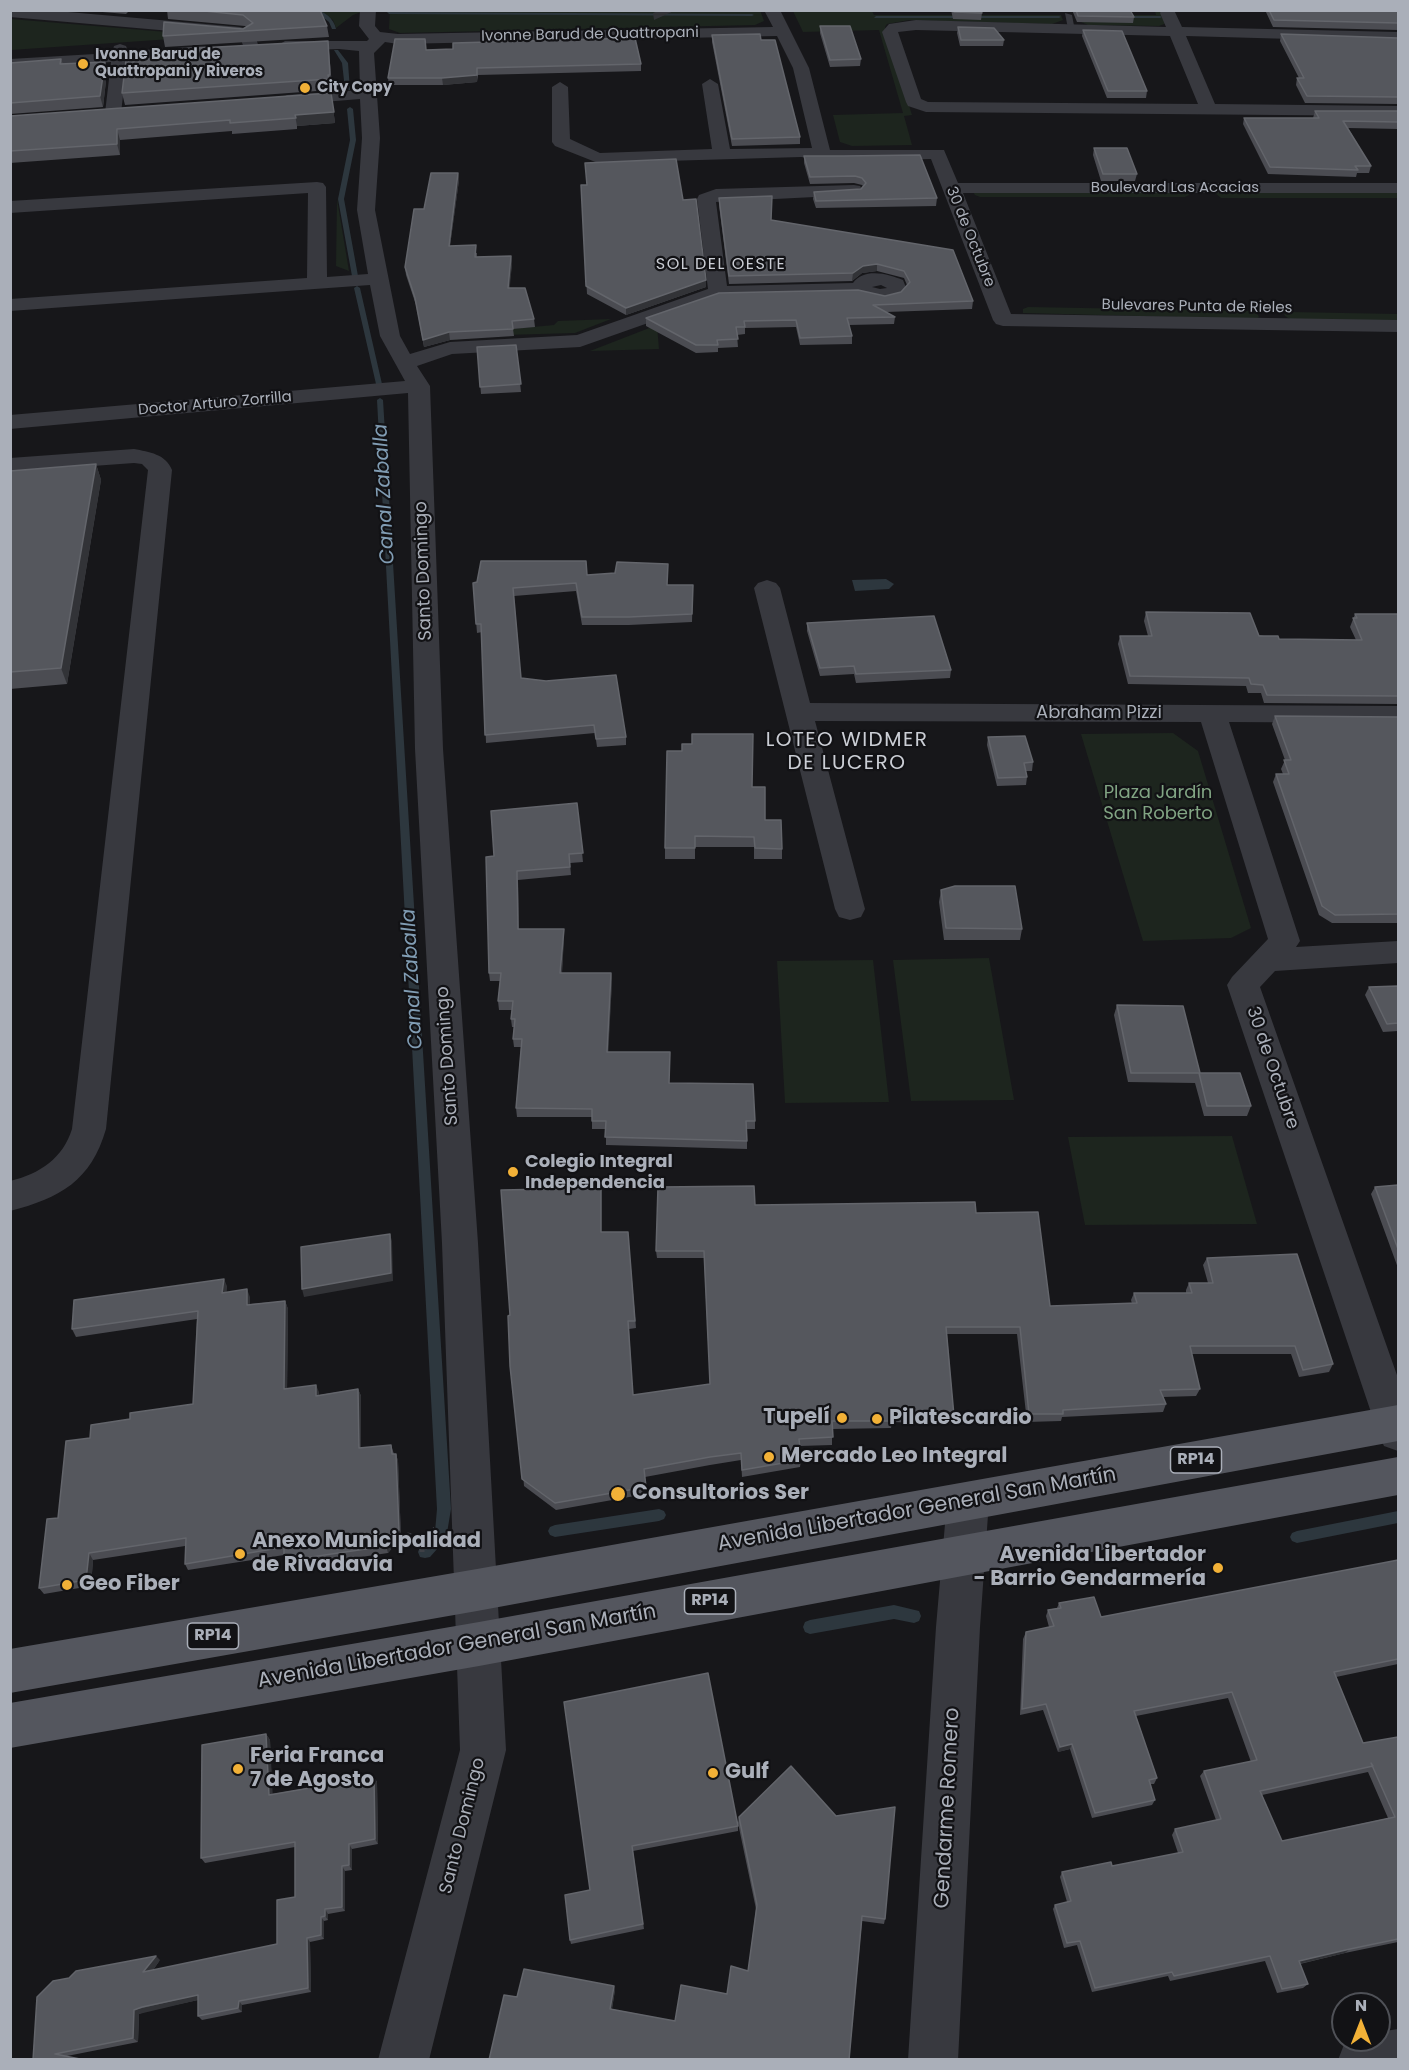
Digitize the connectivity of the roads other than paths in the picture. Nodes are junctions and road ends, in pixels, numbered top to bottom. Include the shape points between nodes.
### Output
1 (772, 10) edge
2 (1167, 10) edge
3 (10, 12) edge
4 (1069, 18) edge
5 (783, 31) junction
6 (1176, 32) junction
7 (364, 37) edge
8 (1398, 37) edge
9 (260, 42) junction
10 (120, 53) junction
11 (10, 55) edge
12 (10, 64) edge
13 (710, 84) dead end
14 (560, 87) dead end
15 (367, 93) junction
16 (275, 100) edge
17 (1208, 108) junction
18 (1398, 111) edge
19 (113, 113) edge
20 (822, 154) junction
21 (722, 155) junction
22 (1398, 188) edge
23 (854, 190) edge
24 (953, 195) junction
25 (1204, 195) junction
26 (1398, 203) edge
27 (11, 209) edge
28 (378, 279) junction
29 (317, 283) junction
30 (862, 289) edge
31 (718, 292) junction
32 (10, 305) edge
33 (1398, 310) edge
34 (1000, 312) joint
35 (1268, 316) junction
36 (1398, 326) edge
37 (412, 374) junction
38 (10, 422) edge
39 (10, 465) edge
40 (767, 588) dead end
41 (800, 712) junction
42 (1212, 713) junction
43 (1398, 714) edge
44 (850, 909) dead end
45 (1398, 952) edge
46 (1266, 960) junction
47 (10, 1196) edge
48 (1397, 1426) edge
49 (1398, 1476) edge
50 (968, 1501) junction
51 (963, 1556) junction
52 (477, 1590) junction
53 (479, 1644) junction
54 (10, 1671) edge
55 (10, 1726) edge
56 (1398, 2054) edge
57 (403, 2060) edge
58 (933, 2060) edge
59 (1363, 2060) edge

1 - 5 street
2 - 6 street
3 - 9 street via 240,32
4 - 6 street
4 - 17 street via 908,25 894,27 890,32 914,102 921,106
5 - 7 street, Ivonne Barud de Quattropani
5 - 20 street via 801,68
6 - 8 street
6 - 17 street
7 - 9 street, Ivonne Barud de Quattropani
7 - 9 street, Ivonne Barud de Quattropani
7 - 15 street, Santo Domingo
9 - 10 street, Ivonne Barud de Quattropani
9 - 10 street, Ivonne Barud de Quattropani via 229,50
10 - 11 street, Ivonne Barud de Quattropani
10 - 12 street, Ivonne Barud de Quattropani
10 - 19 street
13 - 21 street
14 - 21 street via 561,141 598,158
15 - 16 street
15 - 28 street, Santo Domingo via 371,138 366,210
17 - 18 street
20 - 21 street
20 - 24 street, 30 de Octubre via 938,154
22 - 25 street, Boulevard Las Acacias
23 - 31 street via 716,195 706,199
24 - 25 street, Boulevard Las Acacias
24 - 34 street, 30 de Octubre
25 - 26 street, Boulevard Las Acacias
27 - 29 street via 317,187
28 - 29 street
28 - 37 street, Santo Domingo via 390,336
29 - 32 street
30 - 31 street, Doctor Arturo Zorrilla
31 - 37 street, Doctor Arturo Zorrilla via 580,341 450,348
33 - 35 street, Bulevares Punta de Rieles
34 - 35 street, Bulevares Punta de Rieles
35 - 36 street, Bulevares Punta de Rieles
37 - 38 street, Doctor Arturo Zorrilla
37 - 52 street, Santo Domingo via 429,749
39 - 47 street via 134,456 149,459 160,470 89,1129 84,1148 65,1173 45,1186
40 - 41 street
41 - 42 street, Abraham Pizzi
41 - 44 street
42 - 43 street, Abraham Pizzi
42 - 46 street, 30 de Octubre via 1284,941
45 - 46 street
46 - 48 street, 30 de Octubre via 1243,985
48 - 50 main road, Avenida Libertador General San Martín / RP14
49 - 51 main road, Avenida Libertador General San Martín / RP14
50 - 51 street, Gendarme Romero
50 - 52 main road, Avenida Libertador General San Martín / RP14
51 - 53 main road, Avenida Libertador General San Martín / RP14
51 - 58 street, Gendarme Romero
52 - 53 street, Santo Domingo
52 - 54 main road, Avenida Libertador General San Martín / RP14
53 - 55 main road, Avenida Libertador General San Martín / RP14
53 - 57 street, Santo Domingo via 483,1750
56 - 59 street

